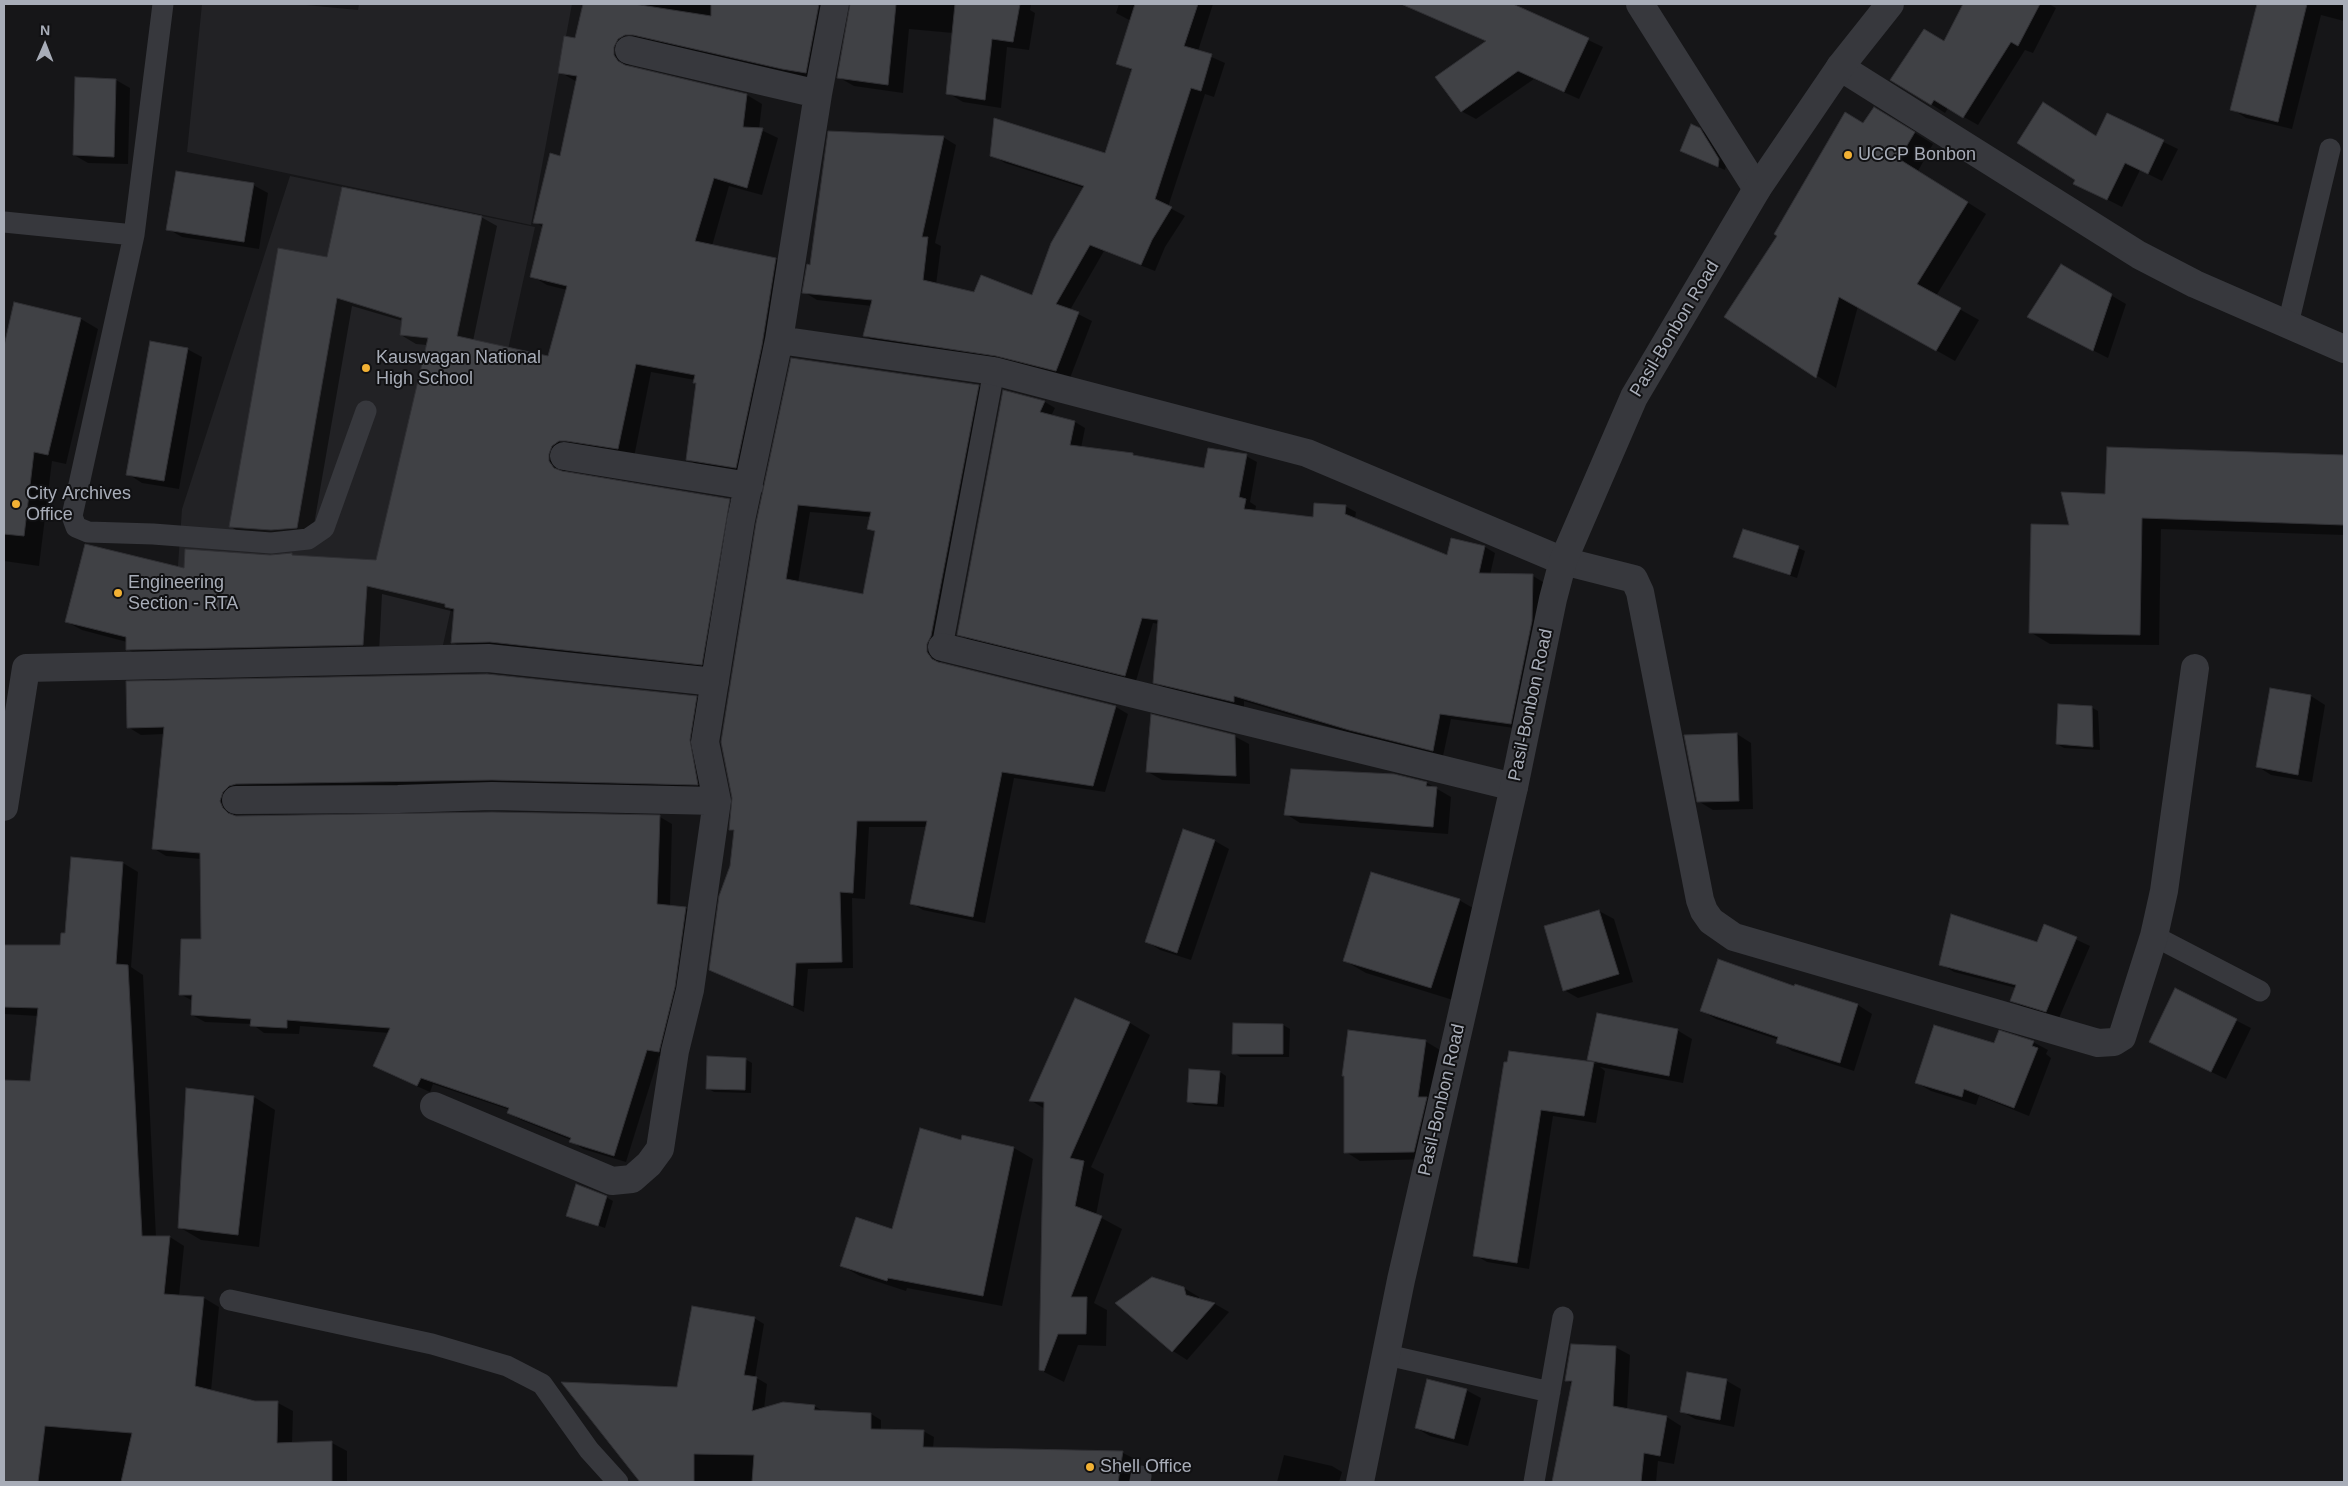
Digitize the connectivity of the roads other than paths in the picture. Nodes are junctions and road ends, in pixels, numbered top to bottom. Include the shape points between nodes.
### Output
1 (163, 4) edge
2 (835, 4) edge
3 (1640, 4) edge
4 (1890, 4) edge
5 (628, 50) dead end
6 (1840, 67) junction
7 (818, 94) junction
8 (2330, 149) dead end
9 (1757, 189) junction
10 (4, 222) edge
11 (134, 235) junction
12 (2288, 324) junction
13 (779, 340) junction
14 (2344, 348) edge
15 (994, 371) junction
16 (366, 411) dead end
17 (564, 456) dead end
18 (749, 486) junction
19 (1563, 561) junction
20 (942, 647) joint
21 (2195, 668) dead end
22 (715, 682) junction
23 (1514, 787) junction
24 (236, 800) dead end
25 (717, 801) junction
26 (4, 807) edge
27 (2154, 936) junction
28 (2260, 991) dead end
29 (434, 1106) dead end
30 (230, 1300) dead end
31 (1563, 1317) dead end
32 (1387, 1355) junction
33 (1550, 1392) junction
34 (618, 1482) edge
35 (1360, 1482) edge
36 (1534, 1482) edge

1 - 11 lane
2 - 7 street
3 - 9 street
4 - 6 street, Pasil-Bonbon Road
5 - 7 street
6 - 9 street, Pasil-Bonbon Road
6 - 12 street via 2139,255 2195,284
7 - 13 street
8 - 12 lane
9 - 19 street, Pasil-Bonbon Road via 1634,397
10 - 11 lane
11 - 16 lane via 72,516 76,526 88,532 271,543 308,539 324,528
12 - 14 street
13 - 15 street
13 - 18 street
15 - 19 street via 1307,454
15 - 20 lane
17 - 18 street
18 - 22 street via 740,520
19 - 23 street, Pasil-Bonbon Road
19 - 27 street via 1634,579 1638,584 1700,900 1711,921 1727,933 2106,1044 2122,1037
20 - 23 street
21 - 27 street via 2164,891
22 - 25 street via 706,742
22 - 26 street via 488,658 26,668
23 - 32 street, Pasil-Bonbon Road via 1403,1271
24 - 25 street via 492,796
25 - 29 street via 690,990 675,1051 660,1149 649,1164 632,1179 612,1181
27 - 28 lane
30 - 34 lane via 432,1344 507,1366 542,1384 590,1450
31 - 33 lane
32 - 33 lane
32 - 35 street, Pasil-Bonbon Road
33 - 36 lane

